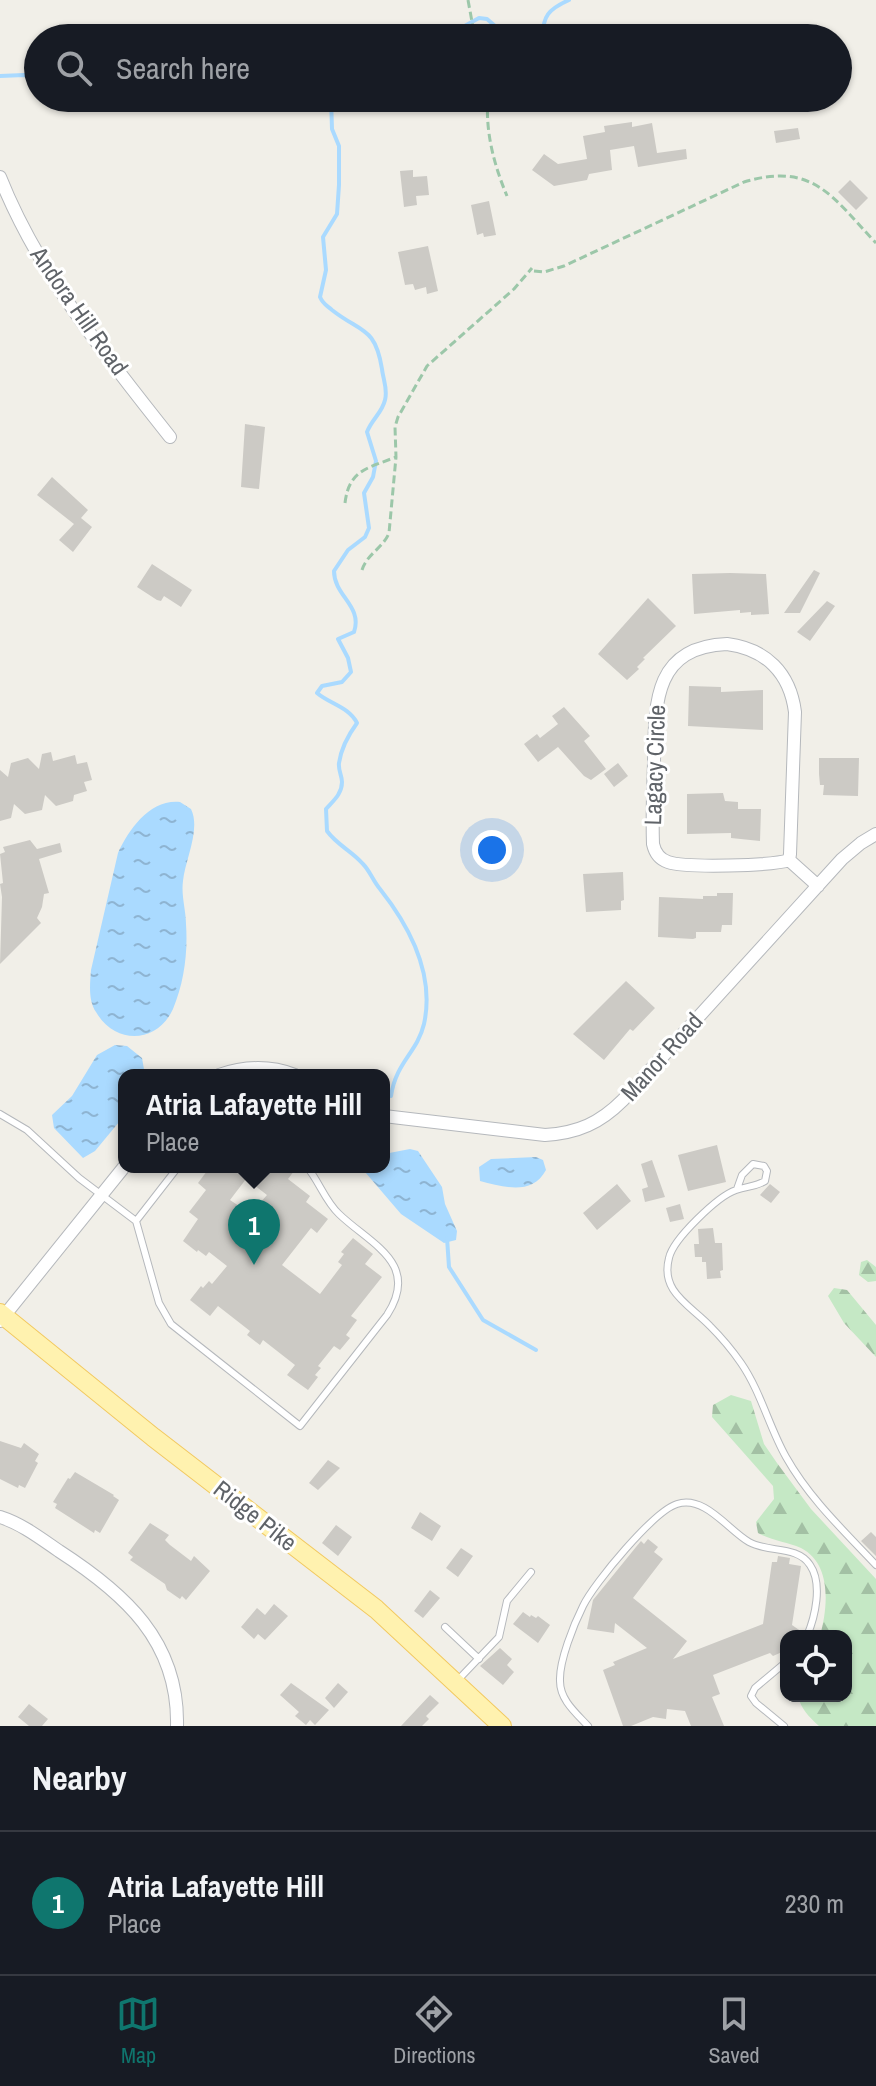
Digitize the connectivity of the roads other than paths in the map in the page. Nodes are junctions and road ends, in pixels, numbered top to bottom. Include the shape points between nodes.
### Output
1 (0, 177) edge
2 (170, 437) dead end
3 (876, 834) edge
4 (789, 860) junction
5 (818, 886) junction
6 (246, 1069) edge
7 (272, 1069) edge
8 (0, 1114) edge
9 (390, 1117) edge
10 (119, 1173) edge
11 (173, 1173) edge
12 (311, 1173) edge
13 (737, 1189) junction
14 (100, 1195) junction
15 (136, 1221) junction
16 (1, 1317) edge
17 (0, 1517) edge
18 (876, 1565) edge
19 (531, 1572) dead end
20 (445, 1627) dead end
21 (809, 1630) edge
22 (479, 1659) junction
23 (780, 1667) edge
24 (456, 1682) junction
25 (177, 1726) edge
26 (502, 1726) edge
27 (588, 1726) edge
28 (784, 1726) edge

1 - 2 street, Andora Hill Road via 49,272
3 - 5 street, Manor Road via 852,850
4 - 4 street, Lagacy Circle via 795,712 790,689 779,669 750,649 716,645 695,651 669,671 656,701 654,850 672,863 766,865
4 - 5 street
5 - 9 street, Manor Road via 623,1100 593,1125 545,1135
6 - 7 street
8 - 14 lane via 27,1130
10 - 14 street
11 - 15 lane
12 - 15 lane via 339,1214 386,1252 397,1283 387,1315 300,1426 171,1324 159,1303
13 - 13 lane via 765,1181 764,1166 747,1167
13 - 18 lane via 674,1244 669,1282 741,1363 793,1468
14 - 15 lane
14 - 16 street
16 - 24 main road, Ridge Pike via 376,1609
17 - 25 street via 97,1576 128,1603 168,1669
19 - 22 lane via 507,1601 499,1637
20 - 22 lane
21 - 27 lane via 816,1590 807,1561 751,1544 700,1505 676,1504 645,1527 582,1607 561,1665 560,1684 566,1701
22 - 24 lane
23 - 28 lane via 751,1696
24 - 26 main road, Ridge Pike

